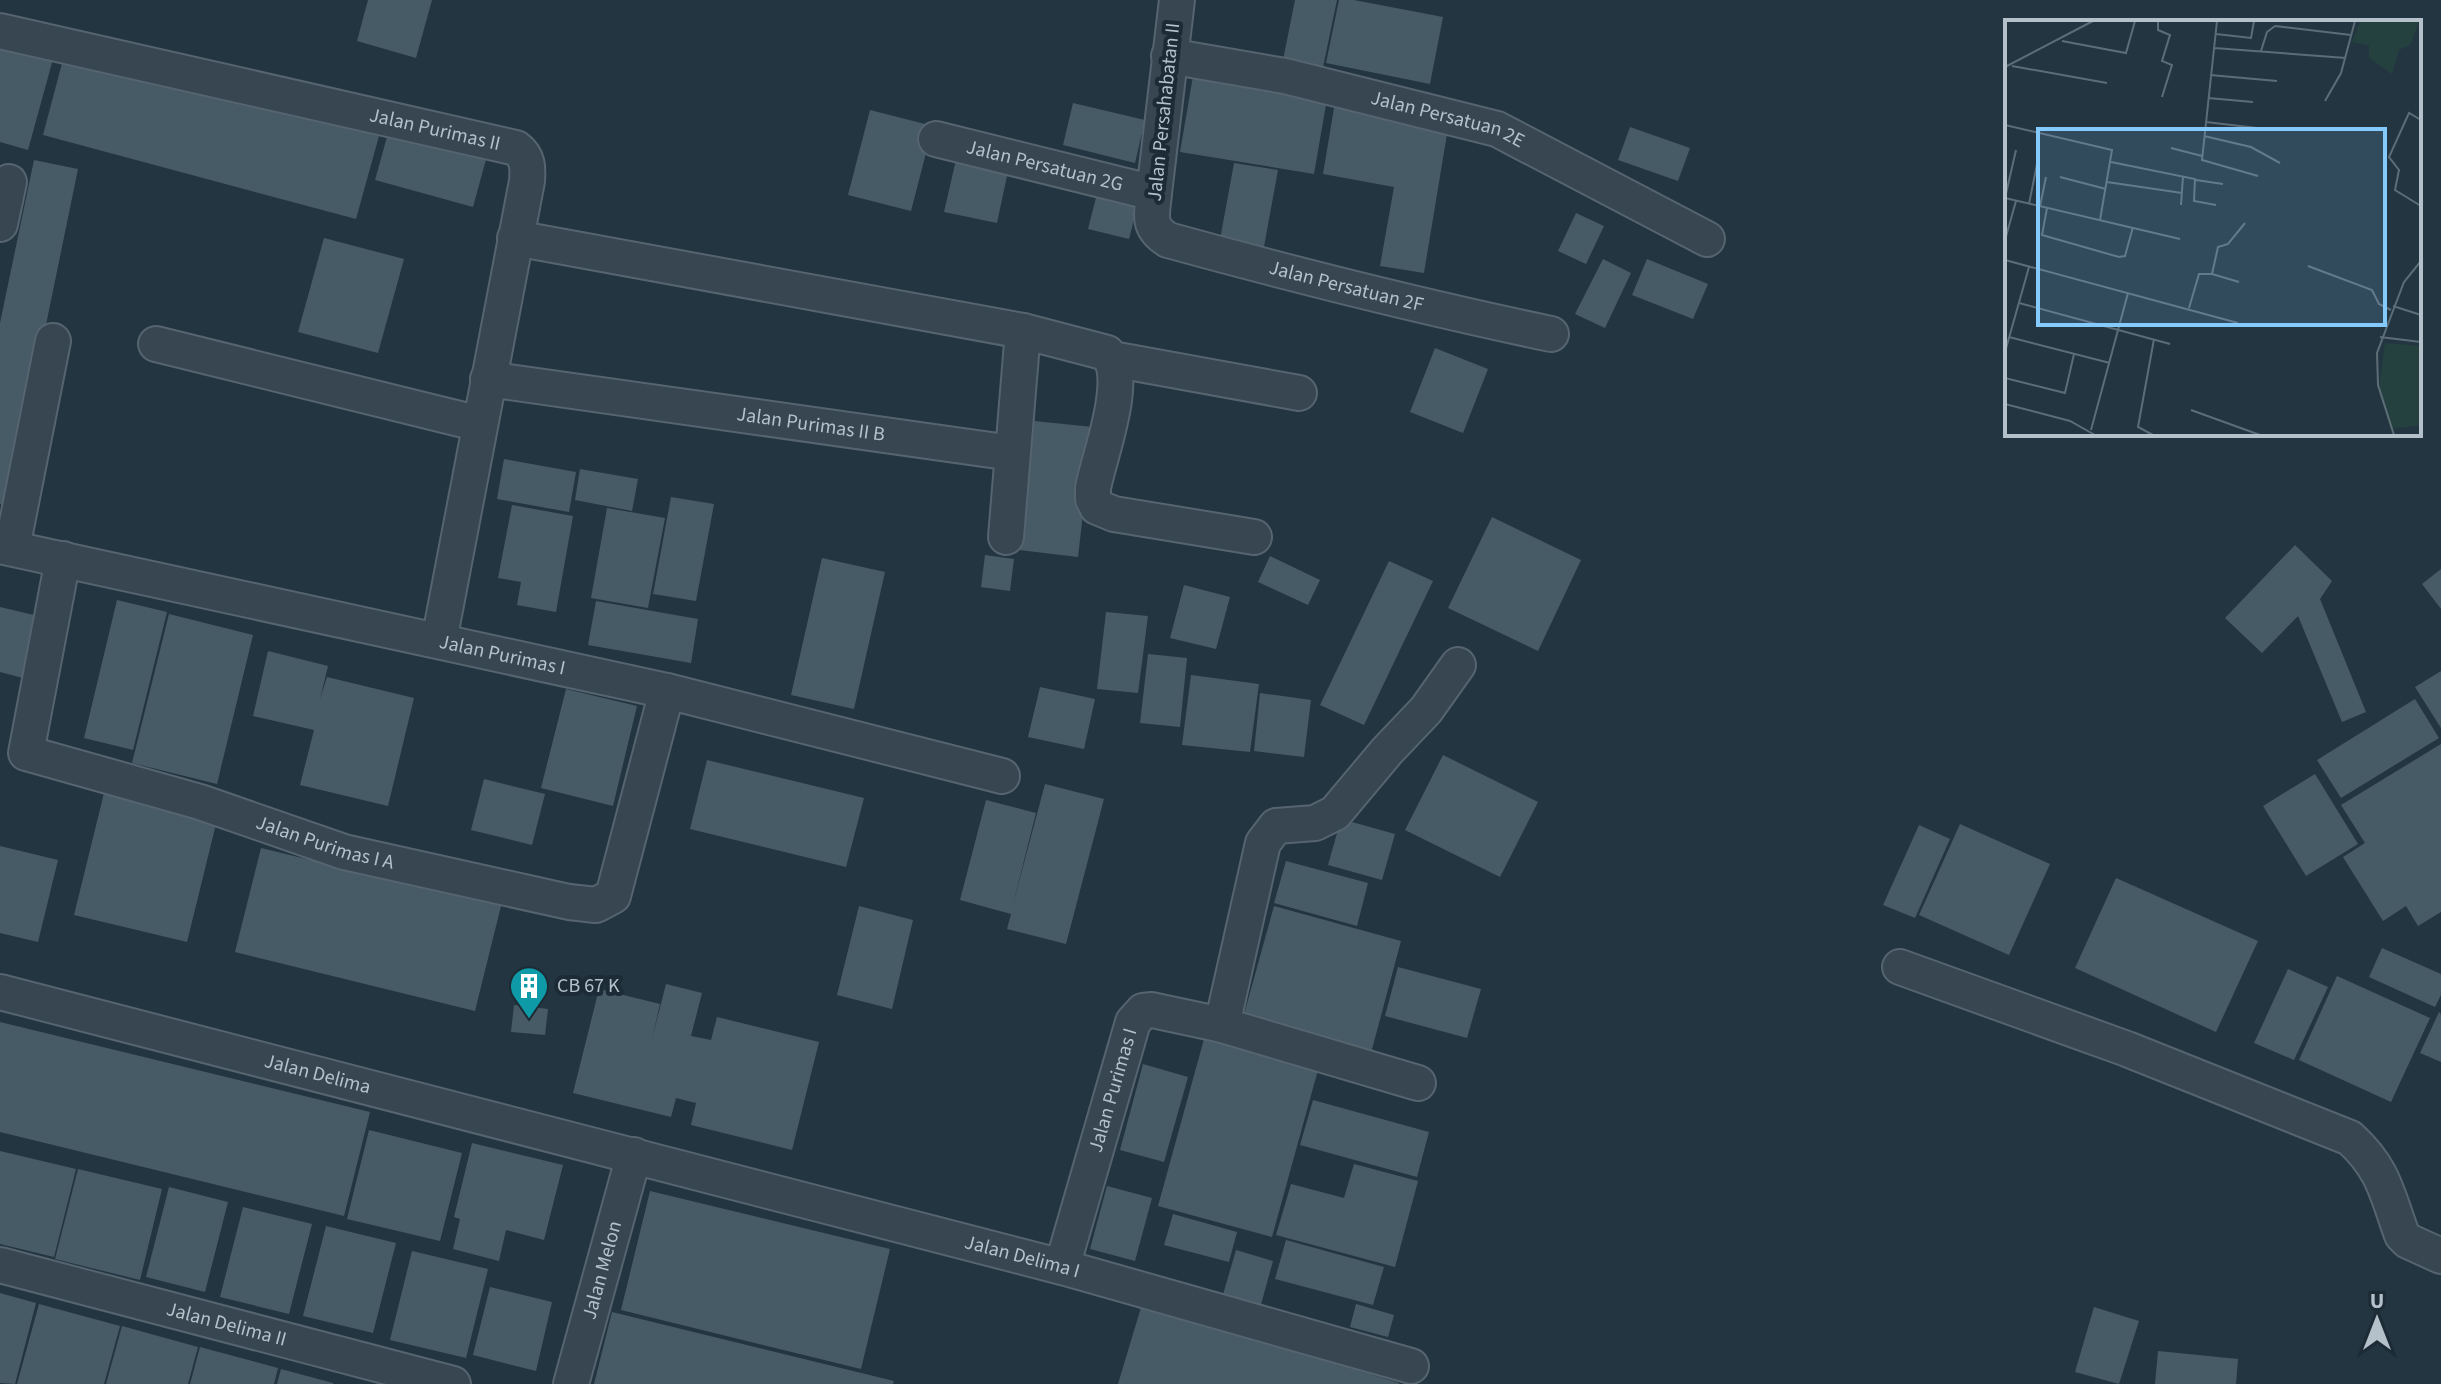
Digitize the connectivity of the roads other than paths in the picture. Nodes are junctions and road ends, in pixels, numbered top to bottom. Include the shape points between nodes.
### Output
1 (1177, 0) edge
2 (0, 31) edge
3 (1169, 56) junction
4 (936, 139) dead end
5 (9, 182) dead end
6 (1153, 208) junction
7 (0, 224) edge
8 (515, 238) junction
9 (1707, 239) dead end
10 (1023, 331) junction
11 (1551, 334) dead end
12 (53, 341) dead end
13 (156, 344) dead end
14 (1112, 359) junction
15 (488, 379) junction
16 (1299, 393) dead end
17 (480, 424) junction
18 (1012, 453) junction
19 (1006, 537) dead end
20 (1254, 537) dead end
21 (6, 547) edge
22 (63, 559) junction
23 (439, 641) junction
24 (1458, 665) dead end
25 (667, 691) junction
26 (13, 750) edge
27 (1002, 776) dead end
28 (1900, 967) dead end
29 (0, 992) edge
30 (1222, 1025) junction
31 (1418, 1083) dead end
32 (634, 1155) junction
33 (2441, 1256) edge
34 (0, 1265) edge
35 (1062, 1267) junction
36 (1411, 1366) dead end
37 (453, 1384) edge
38 (571, 1384) edge

1 - 3 street, Jalan Persahabatan II
2 - 8 street, Jalan Purimas II via 516,148 527,159 528,170
3 - 6 street, Jalan Persahabatan II
3 - 9 street, Jalan Persatuan 2E via 1285,76 1497,129
4 - 6 street, Jalan Persatuan 2G
5 - 7 street
6 - 11 street, Jalan Persatuan 2F via 1157,233 1168,240 1435,310
8 - 10 street
8 - 15 street, Jalan Purimas II
10 - 14 street via 1107,353
10 - 18 street
12 - 21 street
13 - 17 street
14 - 16 street
14 - 20 street via 1114,402 1093,488 1097,507
15 - 17 street, Jalan Purimas II
15 - 18 street, Jalan Purimas II B
17 - 23 street, Jalan Purimas II
18 - 19 street
21 - 22 street, Jalan Purimas I
22 - 23 street, Jalan Purimas I
22 - 26 street, Jalan Purimas I A
23 - 25 street, Jalan Purimas I
24 - 30 street via 1426,710 1335,813 1315,823 1276,826 1263,843
25 - 26 street, Jalan Purimas I A via 613,896 596,905 344,852 200,802
25 - 27 street, Jalan Purimas I
28 - 33 street via 2350,1138 2383,1179 2402,1235
29 - 32 street, Jalan Delima
30 - 31 street, Jalan Purimas I
30 - 35 street, Jalan Purimas I via 1152,1010 1133,1022
32 - 35 street, Jalan Delima I
32 - 38 street, Jalan Melon
34 - 37 street, Jalan Delima II
35 - 36 street, Jalan Delima I

